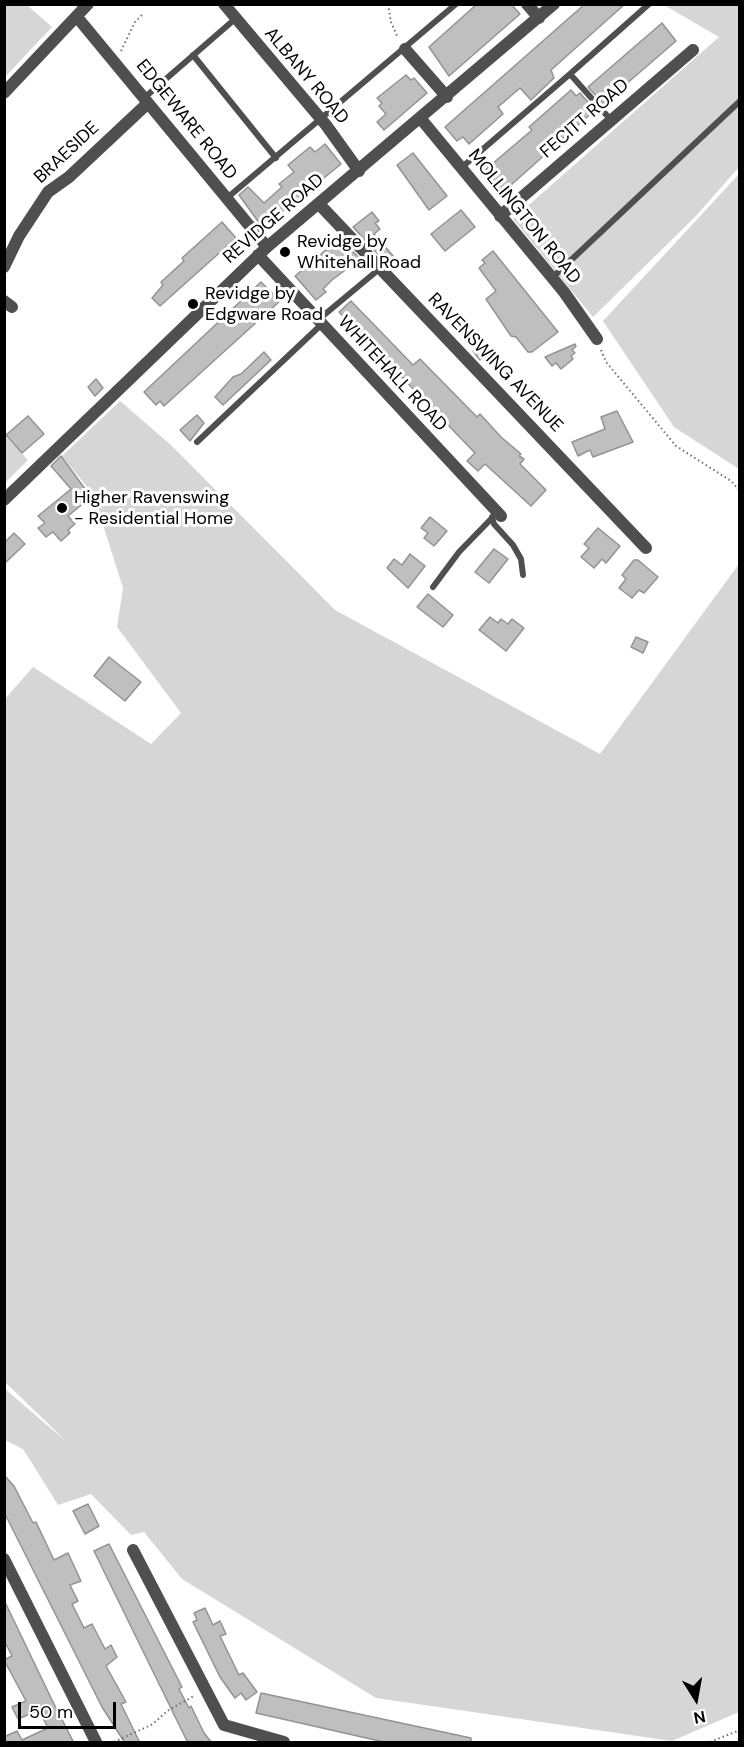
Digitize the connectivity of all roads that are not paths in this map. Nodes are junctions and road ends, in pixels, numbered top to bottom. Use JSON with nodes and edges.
{"nodes":[{"id":1,"x":88,"y":4,"type":"edge"},
{"id":2,"x":224,"y":4,"type":"edge"},
{"id":3,"x":456,"y":4,"type":"edge"},
{"id":4,"x":527,"y":4,"type":"edge"},
{"id":5,"x":554,"y":4,"type":"edge"},
{"id":6,"x":649,"y":4,"type":"edge"},
{"id":7,"x":77,"y":17,"type":"junction"},
{"id":8,"x":538,"y":18,"type":"junction"},
{"id":9,"x":235,"y":19,"type":"junction"},
{"id":10,"x":405,"y":49,"type":"junction"},
{"id":11,"x":693,"y":50,"type":"dead end"},
{"id":12,"x":193,"y":56,"type":"junction"},
{"id":13,"x":570,"y":74,"type":"junction"},
{"id":14,"x":4,"y":93,"type":"edge"},
{"id":15,"x":447,"y":97,"type":"junction"},
{"id":16,"x":146,"y":100,"type":"junction"},
{"id":17,"x":740,"y":101,"type":"edge"},
{"id":18,"x":421,"y":119,"type":"junction"},
{"id":19,"x":321,"y":120,"type":"junction"},
{"id":20,"x":611,"y":120,"type":"junction"},
{"id":21,"x":276,"y":158,"type":"junction"},
{"id":22,"x":461,"y":168,"type":"junction"},
{"id":23,"x":359,"y":171,"type":"junction"},
{"id":24,"x":226,"y":198,"type":"junction"},
{"id":25,"x":319,"y":204,"type":"junction"},
{"id":26,"x":500,"y":216,"type":"junction"},
{"id":27,"x":262,"y":251,"type":"junction"},
{"id":28,"x":4,"y":267,"type":"edge"},
{"id":29,"x":378,"y":270,"type":"junction"},
{"id":30,"x":552,"y":278,"type":"junction"},
{"id":31,"x":320,"y":322,"type":"junction"},
{"id":32,"x":597,"y":339,"type":"road end"},
{"id":33,"x":197,"y":442,"type":"dead end"},
{"id":34,"x":4,"y":500,"type":"edge"},
{"id":35,"x":496,"y":514,"type":"junction"},
{"id":36,"x":645,"y":548,"type":"dead end"},
{"id":37,"x":523,"y":575,"type":"dead end"},
{"id":38,"x":433,"y":587,"type":"dead end"},
{"id":39,"x":133,"y":1550,"type":"dead end"},
{"id":40,"x":4,"y":1559,"type":"edge"},
{"id":41,"x":96,"y":1743,"type":"edge"},
{"id":42,"x":284,"y":1743,"type":"edge"}],
"edges":[{"from":1,"to":7,"type":"street"},
{"from":2,"to":9,"type":"street","name":"ALBANY ROAD"},
{"from":3,"to":10,"type":"lane"},
{"from":4,"to":8,"type":"street"},
{"from":5,"to":8,"type":"street","name":"REVIDGE ROAD"},
{"from":6,"to":13,"type":"lane"},
{"from":7,"to":14,"type":"street"},
{"from":7,"to":16,"type":"street","name":"EDGEWARE ROAD"},
{"from":8,"to":15,"type":"street","name":"REVIDGE ROAD"},
{"from":9,"to":12,"type":"lane"},
{"from":9,"to":19,"type":"street","name":"ALBANY ROAD"},
{"from":10,"to":15,"type":"street"},
{"from":10,"to":19,"type":"lane"},
{"from":11,"to":20,"type":"street","name":"FECITT ROAD"},
{"from":12,"to":16,"type":"lane"},
{"from":12,"to":21,"type":"lane"},
{"from":13,"to":20,"type":"lane"},
{"from":13,"to":22,"type":"lane"},
{"from":15,"to":18,"type":"street","name":"REVIDGE ROAD"},
{"from":16,"to":24,"type":"street","name":"EDGEWARE ROAD"},
{"from":16,"to":28,"type":"street","name":"BRAESIDE"},
{"from":17,"to":30,"type":"lane"},
{"from":18,"to":22,"type":"street","name":"MOLLINGTON ROAD"},
{"from":18,"to":23,"type":"street","name":"REVIDGE ROAD"},
{"from":19,"to":21,"type":"lane"},
{"from":19,"to":23,"type":"street","name":"ALBANY ROAD"},
{"from":20,"to":26,"type":"street","name":"FECITT ROAD"},
{"from":21,"to":24,"type":"lane"},
{"from":22,"to":26,"type":"street","name":"MOLLINGTON ROAD"},
{"from":23,"to":25,"type":"street","name":"REVIDGE ROAD"},
{"from":24,"to":27,"type":"street","name":"EDGEWARE ROAD"},
{"from":25,"to":27,"type":"street","name":"REVIDGE ROAD"},
{"from":25,"to":29,"type":"street","name":"RAVENSWING AVENUE"},
{"from":26,"to":30,"type":"street","name":"MOLLINGTON ROAD"},
{"from":27,"to":31,"type":"street","name":"WHITEHALL ROAD"},
{"from":27,"to":34,"type":"street","name":"REVIDGE ROAD"},
{"from":29,"to":31,"type":"lane"},
{"from":29,"to":36,"type":"street","name":"RAVENSWING AVENUE"},
{"from":30,"to":32,"type":"street","name":"MOLLINGTON ROAD"},
{"from":31,"to":33,"type":"lane"},
{"from":31,"to":35,"type":"street","name":"WHITEHALL ROAD"},
{"from":35,"to":37,"type":"lane"},
{"from":35,"to":38,"type":"lane"},
{"from":39,"to":42,"type":"street"},
{"from":40,"to":41,"type":"street"}]}
